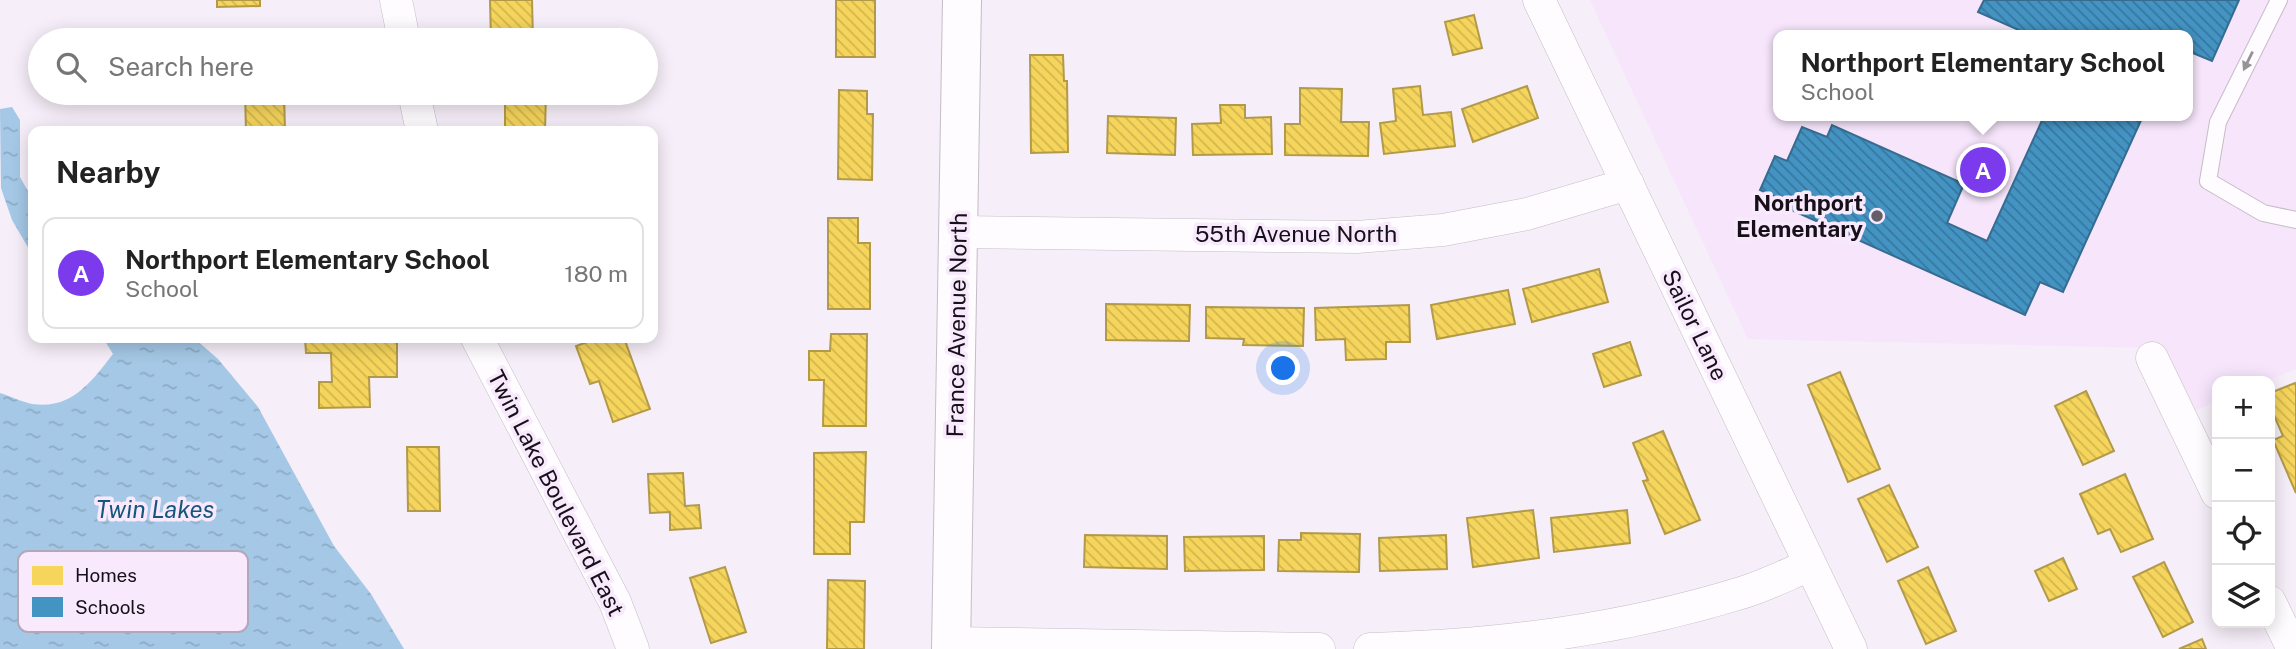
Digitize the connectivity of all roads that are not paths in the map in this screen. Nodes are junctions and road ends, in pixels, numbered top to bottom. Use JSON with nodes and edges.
{"nodes":[{"id":1,"x":396,"y":0,"type":"edge"},
{"id":2,"x":962,"y":0,"type":"edge"},
{"id":3,"x":2279,"y":0,"type":"edge"},
{"id":4,"x":1539,"y":1,"type":"edge"},
{"id":5,"x":402,"y":28,"type":"edge"},
{"id":6,"x":417,"y":105,"type":"edge"},
{"id":7,"x":421,"y":126,"type":"edge"},
{"id":8,"x":1628,"y":184,"type":"junction"},
{"id":9,"x":2296,"y":220,"type":"edge"},
{"id":10,"x":958,"y":232,"type":"junction"},
{"id":11,"x":480,"y":343,"type":"edge"},
{"id":12,"x":2152,"y":358,"type":"dead end"},
{"id":13,"x":2212,"y":484,"type":"edge"},
{"id":14,"x":1811,"y":565,"type":"junction"},
{"id":15,"x":2275,"y":612,"type":"edge"},
{"id":16,"x":951,"y":646,"type":"edge"},
{"id":17,"x":633,"y":649,"type":"edge"},
{"id":18,"x":1319,"y":649,"type":"edge"},
{"id":19,"x":1370,"y":649,"type":"edge"},
{"id":20,"x":1851,"y":649,"type":"edge"},
{"id":21,"x":2293,"y":649,"type":"edge"}],
"edges":[{"from":1,"to":5,"type":"street"},
{"from":2,"to":10,"type":"street","name":"France Avenue North"},
{"from":3,"to":9,"type":"lane","one_way":true},
{"from":4,"to":8,"type":"street","name":"Sailor Lane"},
{"from":6,"to":7,"type":"street"},
{"from":8,"to":10,"type":"street","name":"55th Avenue North"},
{"from":8,"to":14,"type":"street","name":"Sailor Lane"},
{"from":10,"to":16,"type":"street","name":"France Avenue North"},
{"from":11,"to":17,"type":"street","name":"Twin Lake Boulevard East"},
{"from":12,"to":13,"type":"street"},
{"from":14,"to":19,"type":"street"},
{"from":14,"to":20,"type":"street","name":"Sailor Lane"},
{"from":15,"to":21,"type":"street"},
{"from":16,"to":18,"type":"street"}]}
